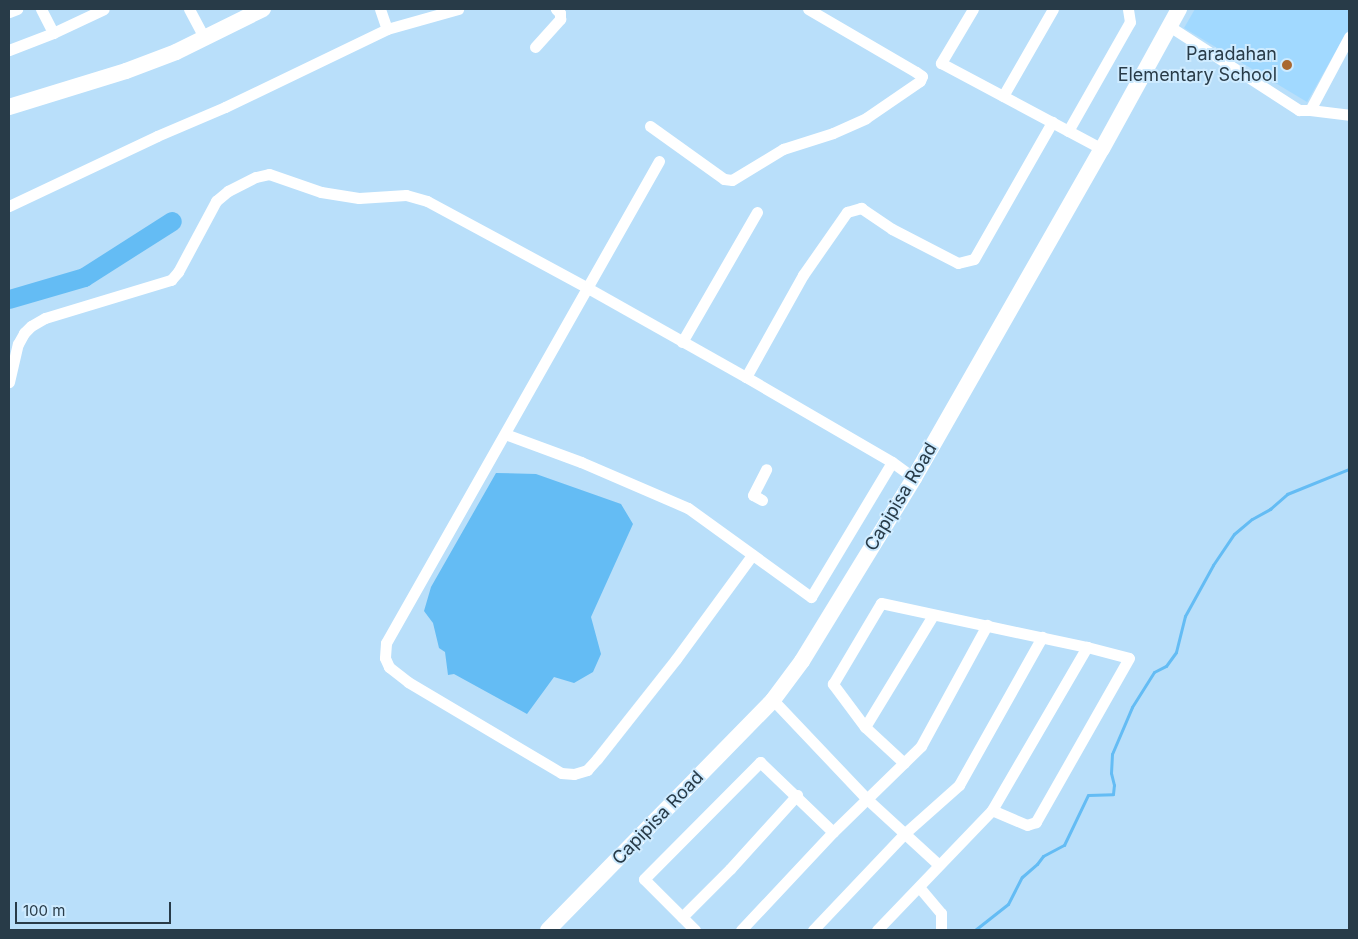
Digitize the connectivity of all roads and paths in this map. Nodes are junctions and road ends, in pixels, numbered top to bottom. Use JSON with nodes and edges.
{"nodes":[{"id":1,"x":17,"y":9,"type":"edge"},
{"id":2,"x":41,"y":9,"type":"edge"},
{"id":3,"x":104,"y":9,"type":"edge"},
{"id":4,"x":189,"y":9,"type":"edge"},
{"id":5,"x":380,"y":9,"type":"edge"},
{"id":6,"x":458,"y":9,"type":"edge"},
{"id":7,"x":556,"y":9,"type":"edge"},
{"id":8,"x":808,"y":9,"type":"edge"},
{"id":9,"x":973,"y":9,"type":"edge"},
{"id":10,"x":1053,"y":9,"type":"edge"},
{"id":11,"x":1179,"y":9,"type":"edge"},
{"id":12,"x":260,"y":10,"type":"edge"},
{"id":13,"x":1131,"y":11,"type":"edge"},
{"id":14,"x":9,"y":12,"type":"edge"},
{"id":15,"x":1169,"y":26,"type":"junction"},
{"id":16,"x":386,"y":28,"type":"junction"},
{"id":17,"x":53,"y":33,"type":"junction"},
{"id":18,"x":1349,"y":37,"type":"edge"},
{"id":19,"x":205,"y":39,"type":"junction"},
{"id":20,"x":534,"y":47,"type":"dead end"},
{"id":21,"x":9,"y":50,"type":"edge"},
{"id":22,"x":1003,"y":96,"type":"junction"},
{"id":23,"x":9,"y":107,"type":"edge"},
{"id":24,"x":1310,"y":110,"type":"junction"},
{"id":25,"x":1349,"y":114,"type":"edge"},
{"id":26,"x":1052,"y":122,"type":"junction"},
{"id":27,"x":650,"y":126,"type":"dead end"},
{"id":28,"x":1068,"y":131,"type":"junction"},
{"id":29,"x":1102,"y":149,"type":"junction"},
{"id":30,"x":659,"y":161,"type":"dead end"},
{"id":31,"x":9,"y":206,"type":"edge"},
{"id":32,"x":757,"y":212,"type":"dead end"},
{"id":33,"x":586,"y":287,"type":"junction"},
{"id":34,"x":682,"y":342,"type":"junction"},
{"id":35,"x":746,"y":377,"type":"junction"},
{"id":36,"x":9,"y":382,"type":"edge"},
{"id":37,"x":505,"y":434,"type":"junction"},
{"id":38,"x":892,"y":462,"type":"junction"},
{"id":39,"x":766,"y":469,"type":"dead end"},
{"id":40,"x":914,"y":478,"type":"junction"},
{"id":41,"x":762,"y":500,"type":"dead end"},
{"id":42,"x":752,"y":555,"type":"junction"},
{"id":43,"x":933,"y":615,"type":"junction"},
{"id":44,"x":987,"y":625,"type":"junction"},
{"id":45,"x":1042,"y":637,"type":"junction"},
{"id":46,"x":1087,"y":647,"type":"junction"},
{"id":47,"x":773,"y":700,"type":"junction"},
{"id":48,"x":865,"y":727,"type":"junction"},
{"id":49,"x":904,"y":763,"type":"junction"},
{"id":50,"x":797,"y":795,"type":"junction"},
{"id":51,"x":868,"y":800,"type":"junction"},
{"id":52,"x":992,"y":810,"type":"junction"},
{"id":53,"x":833,"y":832,"type":"junction"},
{"id":54,"x":904,"y":834,"type":"junction"},
{"id":55,"x":940,"y":865,"type":"junction"},
{"id":56,"x":919,"y":887,"type":"junction"},
{"id":57,"x":682,"y":918,"type":"junction"},
{"id":58,"x":548,"y":930,"type":"edge"},
{"id":59,"x":695,"y":930,"type":"edge"},
{"id":60,"x":741,"y":930,"type":"edge"},
{"id":61,"x":813,"y":930,"type":"edge"},
{"id":62,"x":877,"y":930,"type":"edge"},
{"id":63,"x":941,"y":930,"type":"edge"}],
"edges":[{"from":1,"to":14,"type":"street"},
{"from":2,"to":17,"type":"street"},
{"from":3,"to":17,"type":"street"},
{"from":4,"to":19,"type":"street"},
{"from":5,"to":16,"type":"street"},
{"from":6,"to":16,"type":"street"},
{"from":7,"to":20,"type":"street"},
{"from":8,"to":27,"type":"street"},
{"from":9,"to":22,"type":"street"},
{"from":10,"to":22,"type":"street"},
{"from":11,"to":15,"type":"main road","name":"Capipisa Road"},
{"from":12,"to":19,"type":"main road"},
{"from":13,"to":28,"type":"street"},
{"from":15,"to":24,"type":"street"},
{"from":15,"to":29,"type":"main road","name":"Capipisa Road"},
{"from":16,"to":31,"type":"street"},
{"from":17,"to":21,"type":"street"},
{"from":18,"to":24,"type":"street"},
{"from":19,"to":23,"type":"main road"},
{"from":22,"to":26,"type":"street"},
{"from":24,"to":25,"type":"street"},
{"from":26,"to":28,"type":"street"},
{"from":26,"to":35,"type":"street"},
{"from":28,"to":29,"type":"street"},
{"from":29,"to":40,"type":"main road","name":"Capipisa Road"},
{"from":30,"to":33,"type":"street"},
{"from":32,"to":34,"type":"street"},
{"from":33,"to":34,"type":"street"},
{"from":33,"to":36,"type":"street"},
{"from":33,"to":37,"type":"street"},
{"from":34,"to":35,"type":"street"},
{"from":35,"to":38,"type":"street"},
{"from":37,"to":42,"type":"street"},
{"from":37,"to":42,"type":"street"},
{"from":38,"to":40,"type":"street"},
{"from":38,"to":42,"type":"street"},
{"from":39,"to":41,"type":"street"},
{"from":40,"to":47,"type":"main road","name":"Capipisa Road"},
{"from":43,"to":44,"type":"street"},
{"from":43,"to":48,"type":"street"},
{"from":43,"to":48,"type":"street"},
{"from":44,"to":45,"type":"street"},
{"from":44,"to":49,"type":"street"},
{"from":45,"to":46,"type":"street"},
{"from":45,"to":54,"type":"street"},
{"from":46,"to":52,"type":"street"},
{"from":46,"to":52,"type":"street"},
{"from":47,"to":51,"type":"street"},
{"from":47,"to":58,"type":"main road","name":"Capipisa Road"},
{"from":48,"to":49,"type":"street"},
{"from":49,"to":51,"type":"street"},
{"from":50,"to":53,"type":"street"},
{"from":50,"to":57,"type":"street"},
{"from":50,"to":57,"type":"street"},
{"from":51,"to":53,"type":"street"},
{"from":51,"to":54,"type":"street"},
{"from":52,"to":55,"type":"street"},
{"from":53,"to":60,"type":"street"},
{"from":54,"to":55,"type":"street"},
{"from":54,"to":61,"type":"street"},
{"from":55,"to":56,"type":"street"},
{"from":56,"to":62,"type":"street"},
{"from":56,"to":63,"type":"street"},
{"from":57,"to":59,"type":"street"}]}
